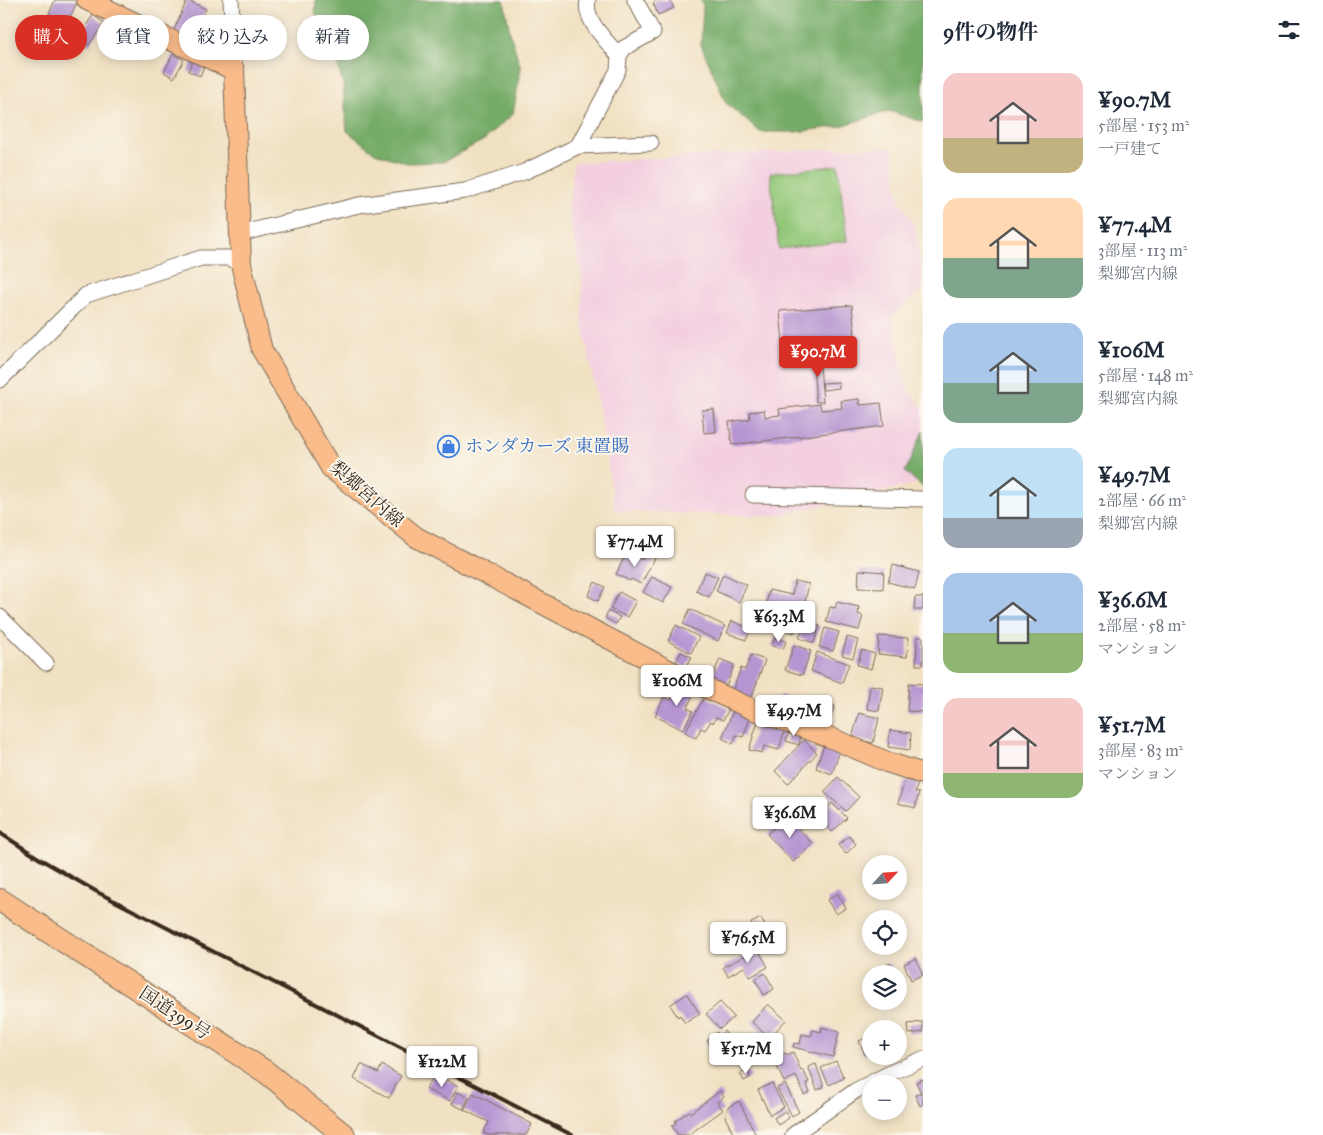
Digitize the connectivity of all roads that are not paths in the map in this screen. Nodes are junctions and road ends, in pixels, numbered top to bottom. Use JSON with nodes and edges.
{"nodes":[{"id":1,"x":87,"y":0,"type":"edge"},
{"id":2,"x":231,"y":0,"type":"edge"},
{"id":3,"x":588,"y":0,"type":"edge"},
{"id":4,"x":635,"y":0,"type":"edge"},
{"id":5,"x":619,"y":56,"type":"junction"},
{"id":6,"x":234,"y":70,"type":"junction"},
{"id":7,"x":651,"y":143,"type":"dead end"},
{"id":8,"x":578,"y":146,"type":"junction"},
{"id":9,"x":239,"y":234,"type":"junction"},
{"id":10,"x":240,"y":264,"type":"junction"},
{"id":11,"x":0,"y":380,"type":"edge"},
{"id":12,"x":753,"y":495,"type":"dead end"},
{"id":13,"x":923,"y":499,"type":"edge"},
{"id":14,"x":0,"y":617,"type":"edge"},
{"id":15,"x":46,"y":663,"type":"dead end"},
{"id":16,"x":923,"y":774,"type":"edge"},
{"id":17,"x":0,"y":900,"type":"edge"},
{"id":18,"x":923,"y":1058,"type":"edge"},
{"id":19,"x":344,"y":1135,"type":"edge"},
{"id":20,"x":794,"y":1135,"type":"edge"}],
"edges":[{"from":1,"to":6,"type":"main road"},
{"from":2,"to":6,"type":"street"},
{"from":3,"to":5,"type":"street"},
{"from":4,"to":5,"type":"street"},
{"from":5,"to":8,"type":"street"},
{"from":6,"to":9,"type":"main road","name":"梨郷宮内線"},
{"from":7,"to":8,"type":"street"},
{"from":8,"to":9,"type":"street"},
{"from":9,"to":10,"type":"main road","name":"梨郷宮内線"},
{"from":10,"to":11,"type":"street"},
{"from":10,"to":16,"type":"main road","name":"梨郷宮内線"},
{"from":12,"to":13,"type":"street"},
{"from":14,"to":15,"type":"street"},
{"from":17,"to":19,"type":"highway","name":"国道399号"},
{"from":18,"to":20,"type":"street"}]}
